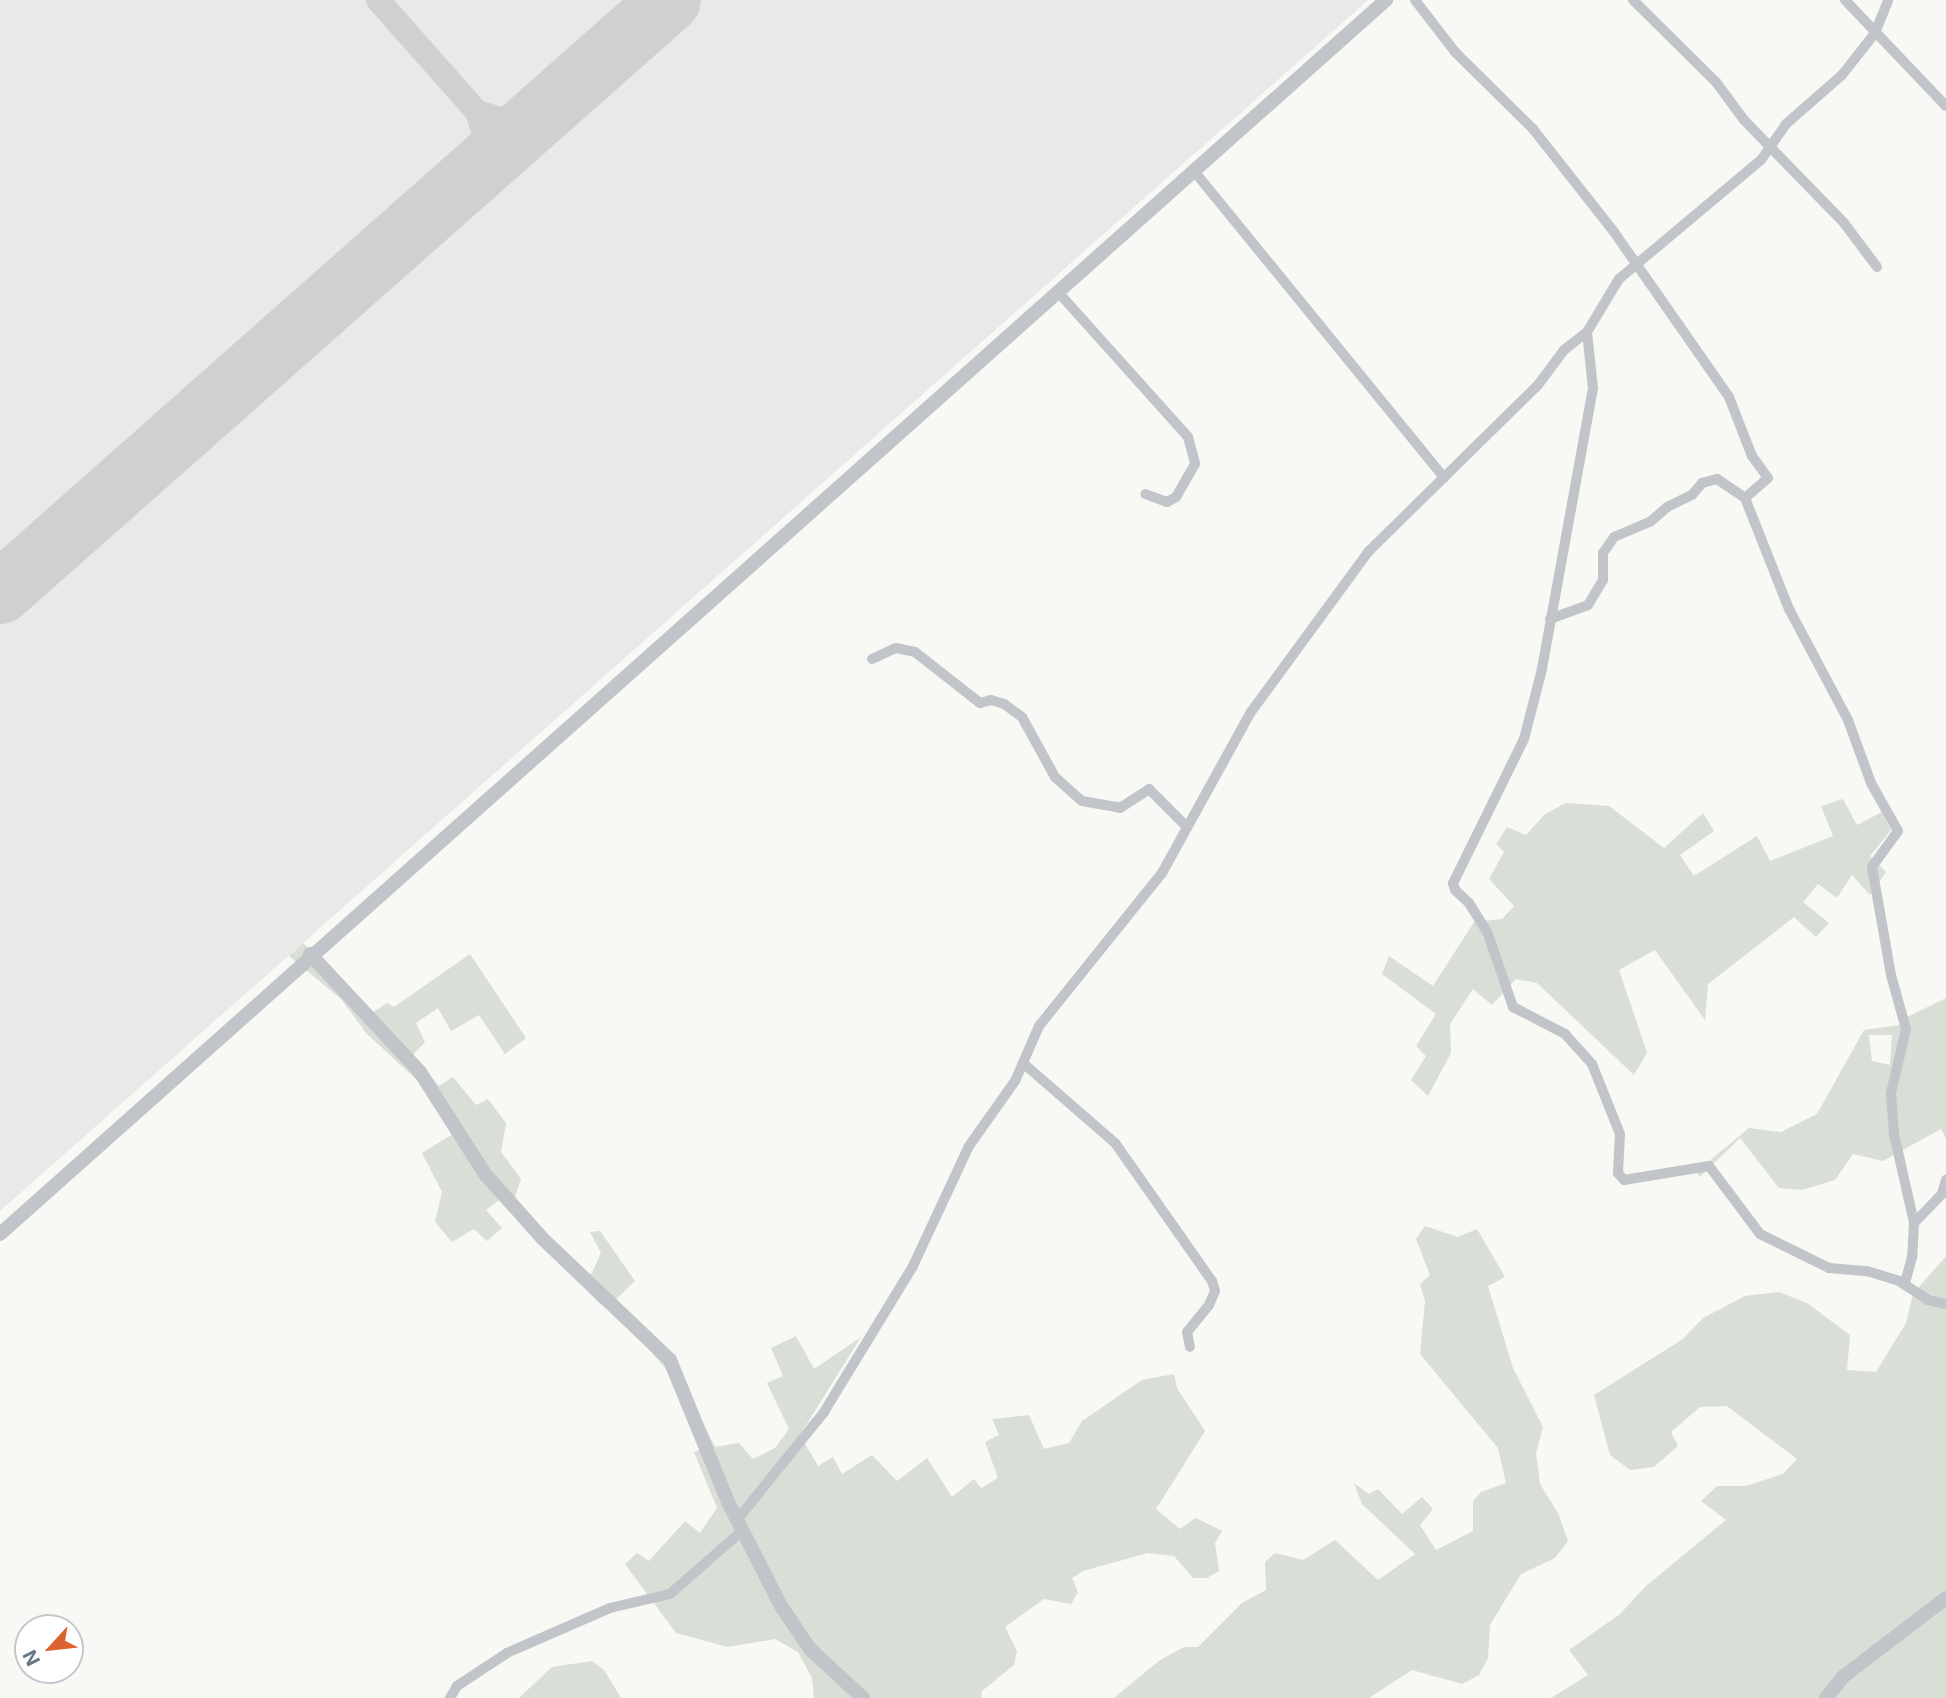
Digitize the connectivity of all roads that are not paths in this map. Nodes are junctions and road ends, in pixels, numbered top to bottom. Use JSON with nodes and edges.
{"nodes":[{"id":1,"x":1386,"y":0,"type":"edge"},
{"id":2,"x":1415,"y":0,"type":"edge"},
{"id":3,"x":1633,"y":0,"type":"edge"},
{"id":4,"x":1845,"y":0,"type":"edge"},
{"id":5,"x":1888,"y":0,"type":"edge"},
{"id":6,"x":1875,"y":33,"type":"junction"},
{"id":7,"x":1946,"y":106,"type":"edge"},
{"id":8,"x":1771,"y":148,"type":"junction"},
{"id":9,"x":1194,"y":171,"type":"junction"},
{"id":10,"x":1635,"y":264,"type":"junction"},
{"id":11,"x":1877,"y":267,"type":"dead end"},
{"id":12,"x":1058,"y":292,"type":"junction"},
{"id":13,"x":1587,"y":332,"type":"junction"},
{"id":14,"x":1444,"y":478,"type":"junction"},
{"id":15,"x":1145,"y":494,"type":"dead end"},
{"id":16,"x":1745,"y":498,"type":"junction"},
{"id":17,"x":1550,"y":619,"type":"junction"},
{"id":18,"x":872,"y":659,"type":"dead end"},
{"id":19,"x":1186,"y":827,"type":"junction"},
{"id":20,"x":310,"y":954,"type":"junction"},
{"id":21,"x":1023,"y":1063,"type":"junction"},
{"id":22,"x":1946,"y":1181,"type":"edge"},
{"id":23,"x":1914,"y":1223,"type":"junction"},
{"id":24,"x":0,"y":1234,"type":"edge"},
{"id":25,"x":1905,"y":1283,"type":"junction"},
{"id":26,"x":1946,"y":1304,"type":"edge"},
{"id":27,"x":1190,"y":1346,"type":"dead end"},
{"id":28,"x":739,"y":1525,"type":"junction"},
{"id":29,"x":1946,"y":1598,"type":"edge"},
{"id":30,"x":450,"y":1698,"type":"edge"},
{"id":31,"x":863,"y":1698,"type":"edge"},
{"id":32,"x":1826,"y":1698,"type":"edge"}],
"edges":[{"from":1,"to":9,"type":"street"},
{"from":2,"to":10,"type":"street"},
{"from":3,"to":8,"type":"street"},
{"from":4,"to":6,"type":"street"},
{"from":5,"to":6,"type":"street"},
{"from":6,"to":7,"type":"street"},
{"from":6,"to":8,"type":"street"},
{"from":8,"to":10,"type":"street"},
{"from":8,"to":11,"type":"street"},
{"from":9,"to":12,"type":"street"},
{"from":9,"to":14,"type":"street"},
{"from":10,"to":13,"type":"street"},
{"from":10,"to":16,"type":"street"},
{"from":12,"to":15,"type":"street"},
{"from":12,"to":20,"type":"street"},
{"from":13,"to":14,"type":"street"},
{"from":13,"to":17,"type":"street"},
{"from":14,"to":19,"type":"street"},
{"from":16,"to":17,"type":"street"},
{"from":16,"to":23,"type":"street"},
{"from":17,"to":25,"type":"street"},
{"from":18,"to":19,"type":"street"},
{"from":19,"to":21,"type":"street"},
{"from":20,"to":24,"type":"street"},
{"from":20,"to":28,"type":"street"},
{"from":21,"to":27,"type":"street"},
{"from":21,"to":28,"type":"street"},
{"from":22,"to":23,"type":"street"},
{"from":23,"to":25,"type":"street"},
{"from":25,"to":26,"type":"street"},
{"from":28,"to":30,"type":"street"},
{"from":28,"to":31,"type":"street"},
{"from":29,"to":32,"type":"street"}]}
